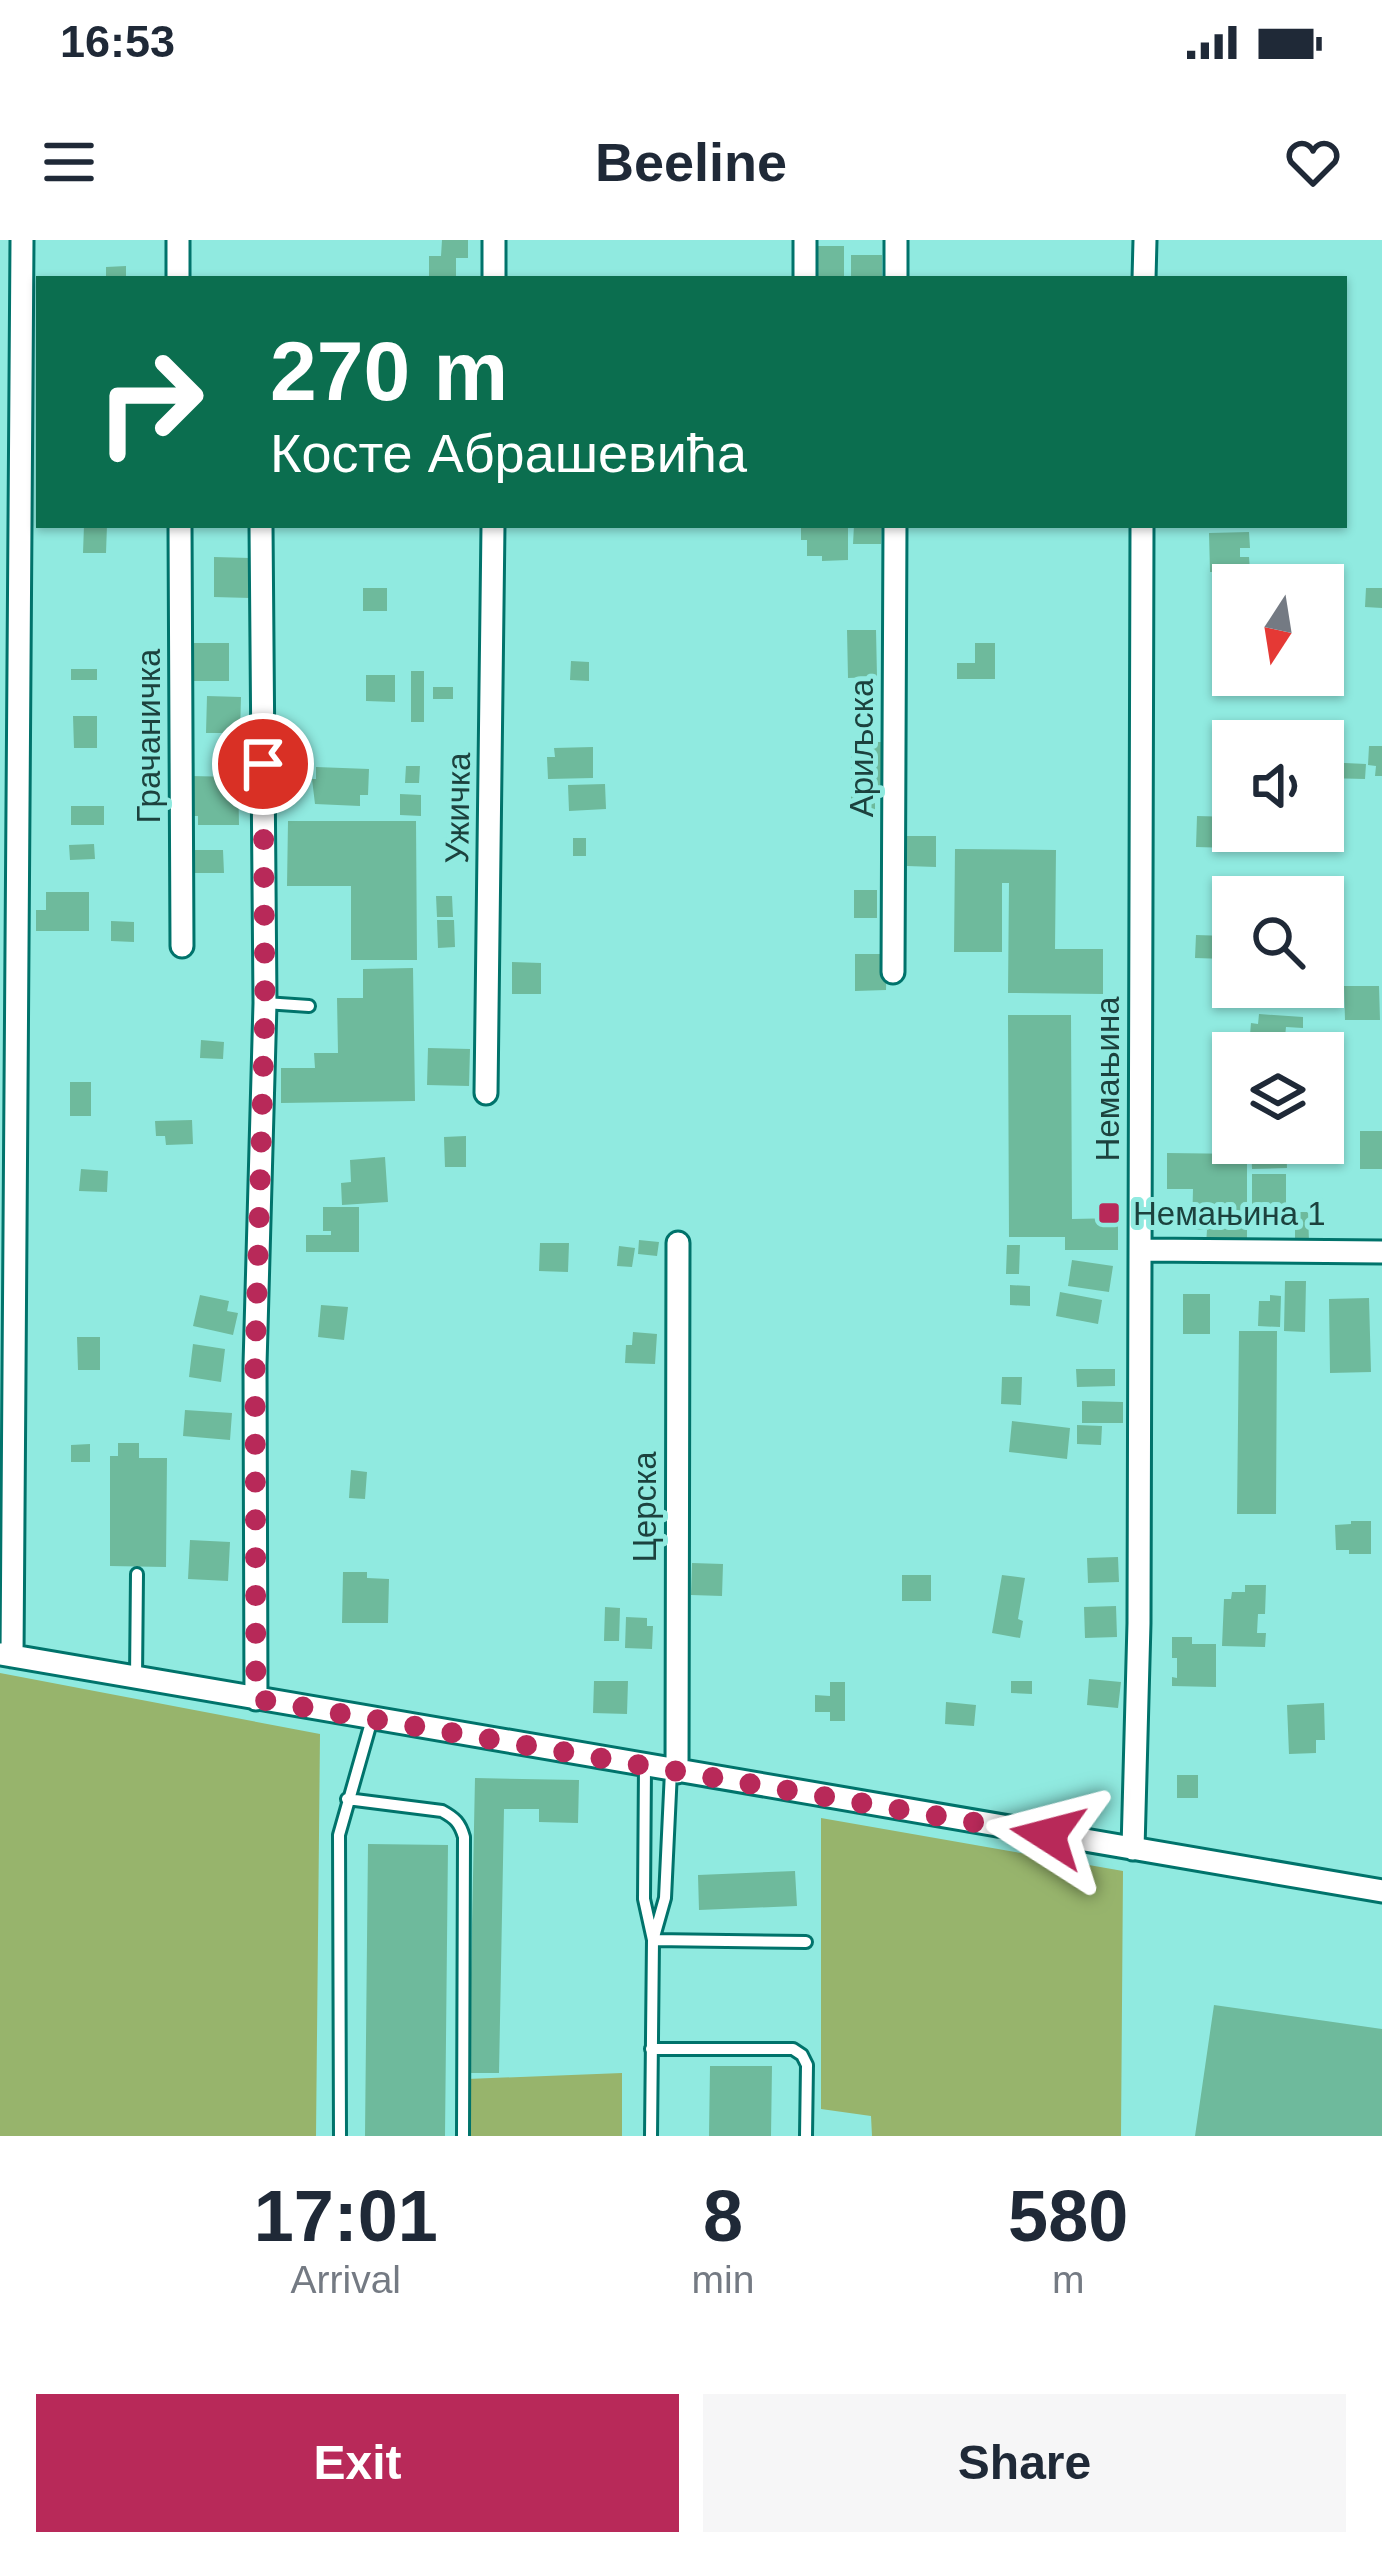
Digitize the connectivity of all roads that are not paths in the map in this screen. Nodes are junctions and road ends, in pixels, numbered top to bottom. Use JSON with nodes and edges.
{"nodes":[{"id":1,"x":22,"y":240,"type":"edge"},
{"id":2,"x":178,"y":240,"type":"edge"},
{"id":3,"x":494,"y":240,"type":"edge"},
{"id":4,"x":806,"y":240,"type":"edge"},
{"id":5,"x":896,"y":240,"type":"edge"},
{"id":6,"x":1144,"y":240,"type":"edge"},
{"id":7,"x":178,"y":276,"type":"edge"},
{"id":8,"x":494,"y":276,"type":"edge"},
{"id":9,"x":805,"y":276,"type":"edge"},
{"id":10,"x":896,"y":276,"type":"edge"},
{"id":11,"x":1144,"y":276,"type":"edge"},
{"id":12,"x":180,"y":528,"type":"edge"},
{"id":13,"x":261,"y":528,"type":"edge"},
{"id":14,"x":493,"y":528,"type":"edge"},
{"id":15,"x":895,"y":528,"type":"edge"},
{"id":16,"x":1142,"y":528,"type":"edge"},
{"id":17,"x":182,"y":946,"type":"dead end"},
{"id":18,"x":893,"y":972,"type":"dead end"},
{"id":19,"x":265,"y":1004,"type":"junction"},
{"id":20,"x":309,"y":1006,"type":"dead end"},
{"id":21,"x":486,"y":1093,"type":"dead end"},
{"id":22,"x":678,"y":1243,"type":"dead end"},
{"id":23,"x":1141,"y":1250,"type":"junction"},
{"id":24,"x":1382,"y":1252,"type":"edge"},
{"id":25,"x":137,"y":1574,"type":"dead end"},
{"id":26,"x":6,"y":1655,"type":"edge"},
{"id":27,"x":136,"y":1678,"type":"junction"},
{"id":28,"x":256,"y":1699,"type":"junction"},
{"id":29,"x":372,"y":1719,"type":"junction"},
{"id":30,"x":645,"y":1766,"type":"junction"},
{"id":31,"x":674,"y":1771,"type":"junction"},
{"id":32,"x":347,"y":1799,"type":"junction"},
{"id":33,"x":1133,"y":1849,"type":"junction"},
{"id":34,"x":1382,"y":1892,"type":"edge"},
{"id":35,"x":653,"y":1940,"type":"junction"},
{"id":36,"x":806,"y":1942,"type":"dead end"},
{"id":37,"x":651,"y":2049,"type":"junction"},
{"id":38,"x":340,"y":2136,"type":"edge"},
{"id":39,"x":463,"y":2136,"type":"edge"},
{"id":40,"x":651,"y":2136,"type":"edge"},
{"id":41,"x":806,"y":2136,"type":"edge"}],
"edges":[{"from":1,"to":26,"type":"street"},
{"from":2,"to":7,"type":"street"},
{"from":3,"to":8,"type":"street"},
{"from":4,"to":9,"type":"street"},
{"from":5,"to":10,"type":"street"},
{"from":6,"to":11,"type":"street"},
{"from":12,"to":17,"type":"street","name":"Грачаничка"},
{"from":13,"to":19,"type":"street"},
{"from":14,"to":21,"type":"street","name":"Ужичка"},
{"from":15,"to":18,"type":"street","name":"Ариљска"},
{"from":16,"to":23,"type":"street","name":"Немањина"},
{"from":19,"to":20,"type":"lane"},
{"from":19,"to":28,"type":"street"},
{"from":22,"to":31,"type":"street","name":"Церска"},
{"from":23,"to":24,"type":"street"},
{"from":23,"to":33,"type":"street","name":"Немањина"},
{"from":25,"to":27,"type":"lane"},
{"from":26,"to":27,"type":"street"},
{"from":27,"to":28,"type":"street"},
{"from":28,"to":29,"type":"street"},
{"from":29,"to":30,"type":"street"},
{"from":29,"to":32,"type":"lane"},
{"from":30,"to":31,"type":"street"},
{"from":30,"to":35,"type":"lane"},
{"from":31,"to":33,"type":"street"},
{"from":31,"to":35,"type":"lane"},
{"from":32,"to":38,"type":"lane"},
{"from":32,"to":39,"type":"lane"},
{"from":33,"to":34,"type":"street"},
{"from":35,"to":36,"type":"lane"},
{"from":35,"to":37,"type":"lane"},
{"from":37,"to":40,"type":"lane"},
{"from":37,"to":41,"type":"lane"}]}
